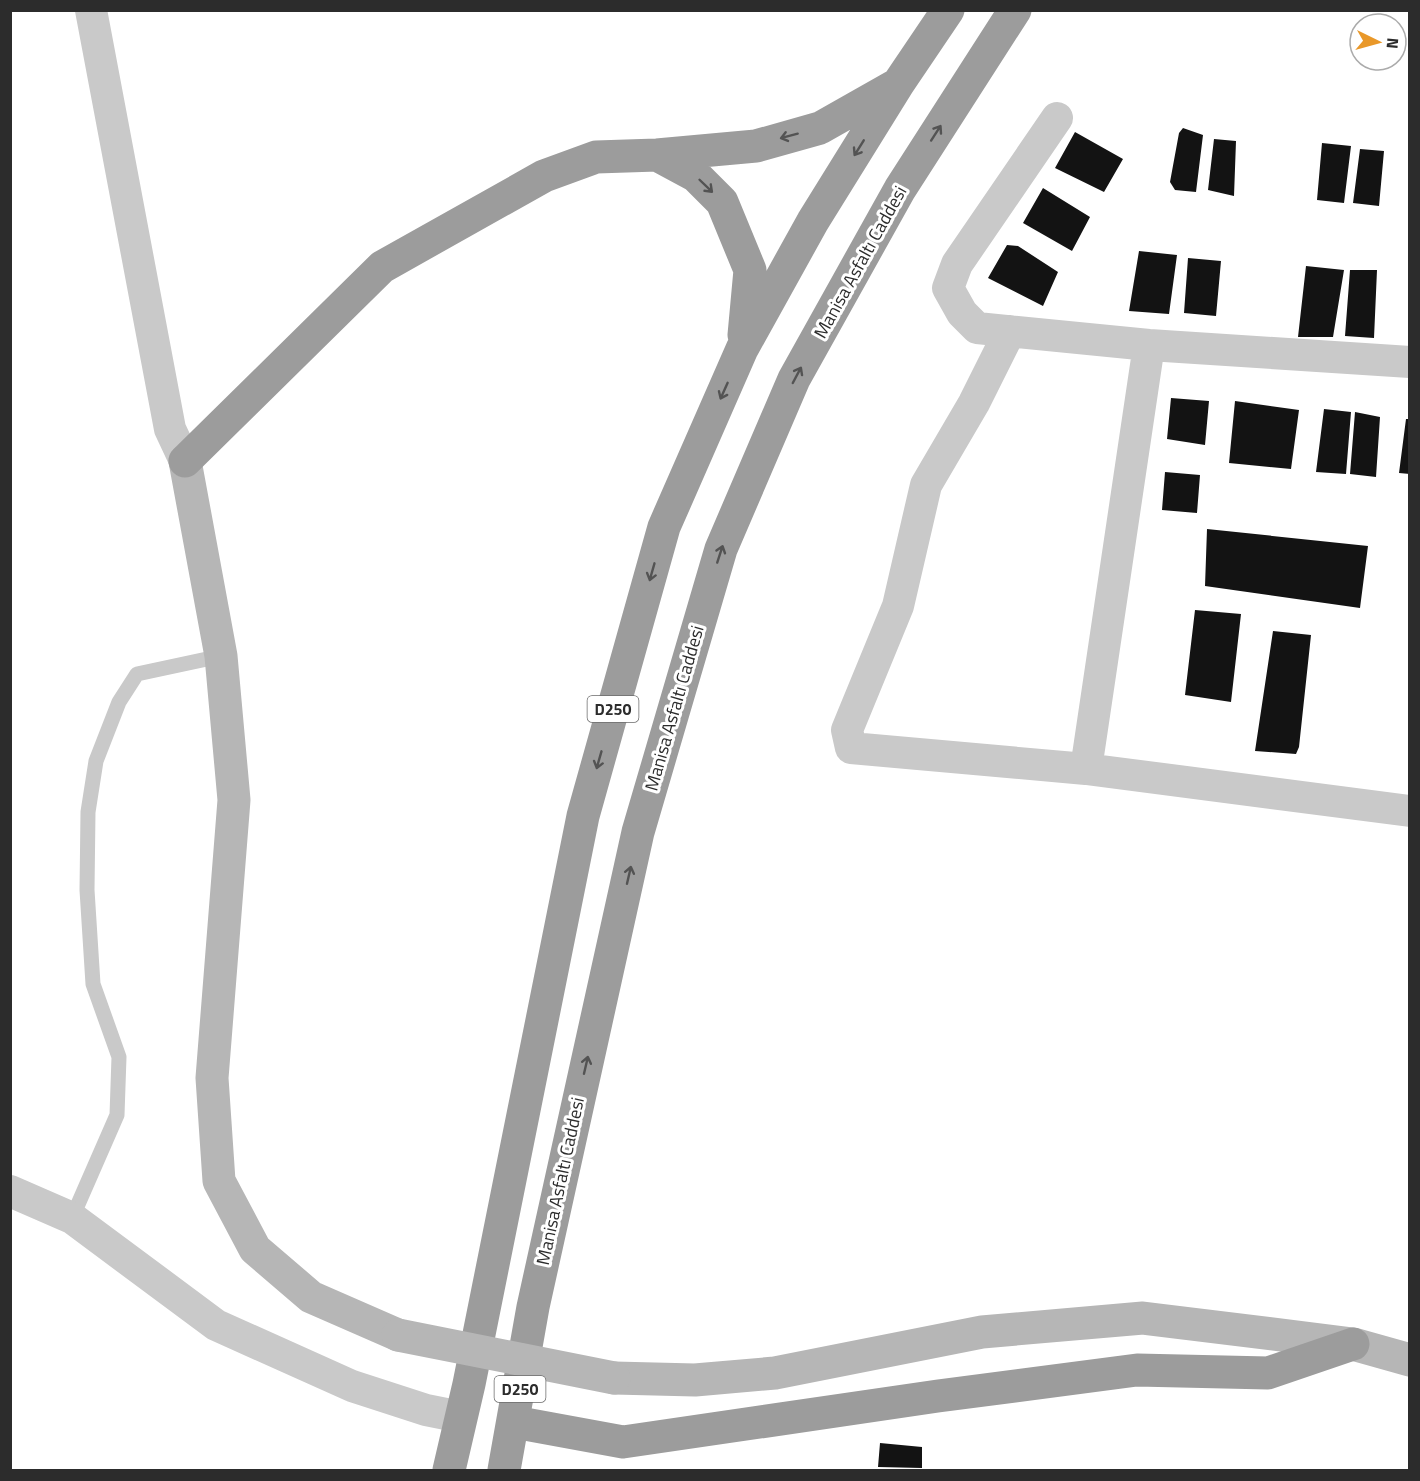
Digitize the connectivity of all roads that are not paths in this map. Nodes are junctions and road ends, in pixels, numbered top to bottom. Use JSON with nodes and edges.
{"nodes":[{"id":1,"x":91,"y":10,"type":"edge"},
{"id":2,"x":948,"y":10,"type":"edge"},
{"id":3,"x":1015,"y":10,"type":"edge"},
{"id":4,"x":898,"y":84,"type":"junction"},
{"id":5,"x":1057,"y":118,"type":"dead end"},
{"id":6,"x":657,"y":155,"type":"junction"},
{"id":7,"x":1010,"y":331,"type":"junction"},
{"id":8,"x":1149,"y":345,"type":"junction"},
{"id":9,"x":742,"y":349,"type":"junction"},
{"id":10,"x":1410,"y":362,"type":"edge"},
{"id":11,"x":185,"y":460,"type":"junction"},
{"id":12,"x":221,"y":656,"type":"junction"},
{"id":13,"x":1086,"y":769,"type":"junction"},
{"id":14,"x":1410,"y":811,"type":"edge"},
{"id":15,"x":10,"y":1191,"type":"edge"},
{"id":16,"x":72,"y":1218,"type":"junction"},
{"id":17,"x":1353,"y":1344,"type":"junction"},
{"id":18,"x":1410,"y":1360,"type":"edge"},
{"id":19,"x":461,"y":1417,"type":"junction"},
{"id":20,"x":514,"y":1422,"type":"junction"},
{"id":21,"x":448,"y":1470,"type":"edge"},
{"id":22,"x":504,"y":1470,"type":"edge"}],
"edges":[{"from":1,"to":11,"type":"street"},
{"from":2,"to":4,"type":"highway","number":"D250"},
{"from":20,"to":3,"type":"highway","name":"Manisa Asfaltı Caddesi","number":"D250","one_way":true},
{"from":4,"to":6,"type":"highway","one_way":true},
{"from":4,"to":9,"type":"highway","number":"D250","one_way":true},
{"from":5,"to":7,"type":"street"},
{"from":6,"to":9,"type":"highway","one_way":true},
{"from":6,"to":11,"type":"highway"},
{"from":7,"to":8,"type":"street"},
{"from":7,"to":13,"type":"street"},
{"from":8,"to":10,"type":"street"},
{"from":8,"to":13,"type":"street"},
{"from":9,"to":19,"type":"highway","number":"D250","one_way":true},
{"from":11,"to":12,"type":"main road"},
{"from":12,"to":16,"type":"lane"},
{"from":12,"to":17,"type":"main road","bridge":true},
{"from":13,"to":14,"type":"street"},
{"from":15,"to":16,"type":"street"},
{"from":16,"to":19,"type":"street"},
{"from":17,"to":18,"type":"main road"},
{"from":17,"to":20,"type":"highway"},
{"from":19,"to":21,"type":"highway","number":"D250"},
{"from":20,"to":22,"type":"highway","name":"Manisa Asfaltı Caddesi","number":"D250"}]}
